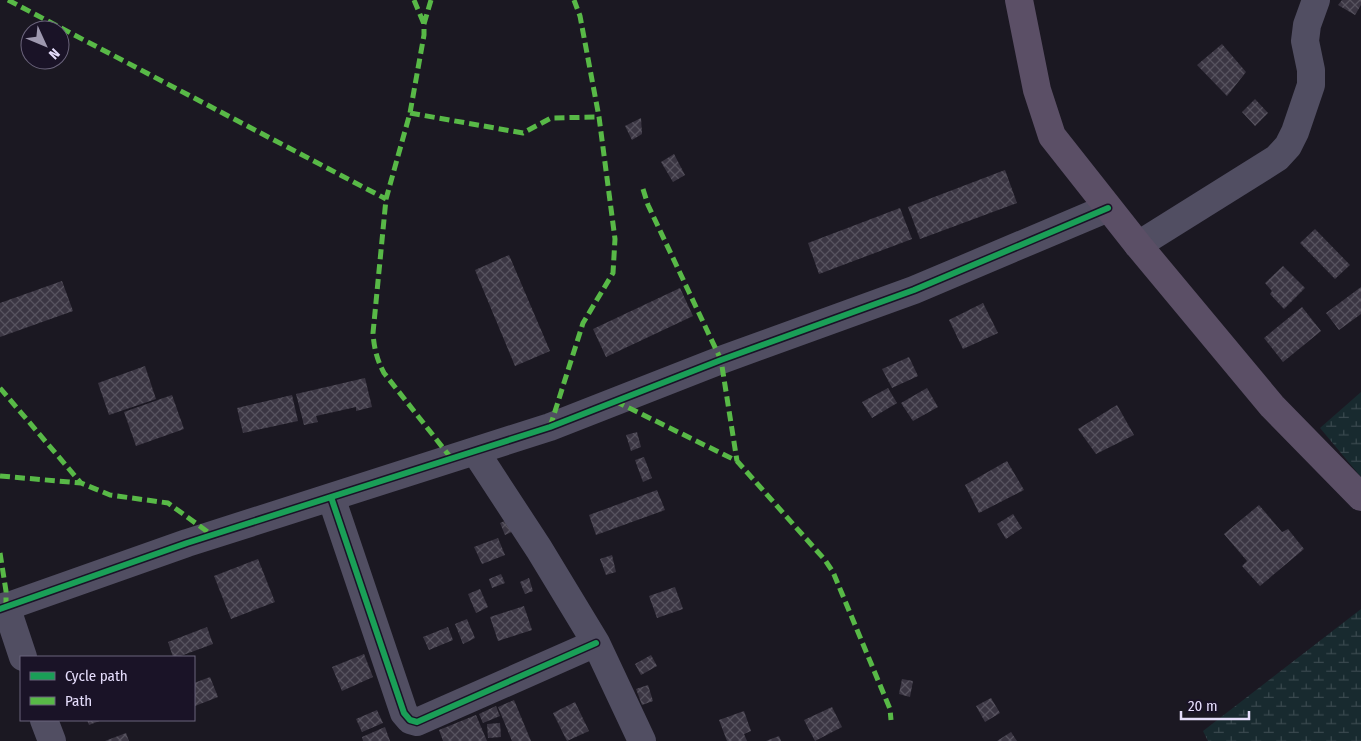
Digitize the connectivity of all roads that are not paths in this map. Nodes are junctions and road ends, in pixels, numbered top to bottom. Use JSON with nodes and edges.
{"nodes":[{"id":1,"x":1019,"y":0,"type":"edge"},
{"id":2,"x":1316,"y":0,"type":"edge"},
{"id":3,"x":1108,"y":208,"type":"junction"},
{"id":4,"x":1138,"y":245,"type":"junction"},
{"id":5,"x":475,"y":451,"type":"junction"},
{"id":6,"x":332,"y":497,"type":"junction"},
{"id":7,"x":1361,"y":497,"type":"edge"},
{"id":8,"x":3,"y":607,"type":"edge"},
{"id":9,"x":596,"y":643,"type":"junction"},
{"id":10,"x":23,"y":656,"type":"edge"},
{"id":11,"x":44,"y":721,"type":"edge"},
{"id":12,"x":52,"y":741,"type":"edge"},
{"id":13,"x":642,"y":741,"type":"edge"}],
"edges":[{"from":1,"to":3,"type":"main road"},
{"from":2,"to":4,"type":"street"},
{"from":3,"to":4,"type":"main road"},
{"from":3,"to":5,"type":"street"},
{"from":4,"to":7,"type":"main road"},
{"from":5,"to":6,"type":"street"},
{"from":5,"to":9,"type":"street"},
{"from":6,"to":8,"type":"street"},
{"from":6,"to":9,"type":"street"},
{"from":8,"to":10,"type":"street"},
{"from":9,"to":13,"type":"street"},
{"from":11,"to":12,"type":"street"}]}
